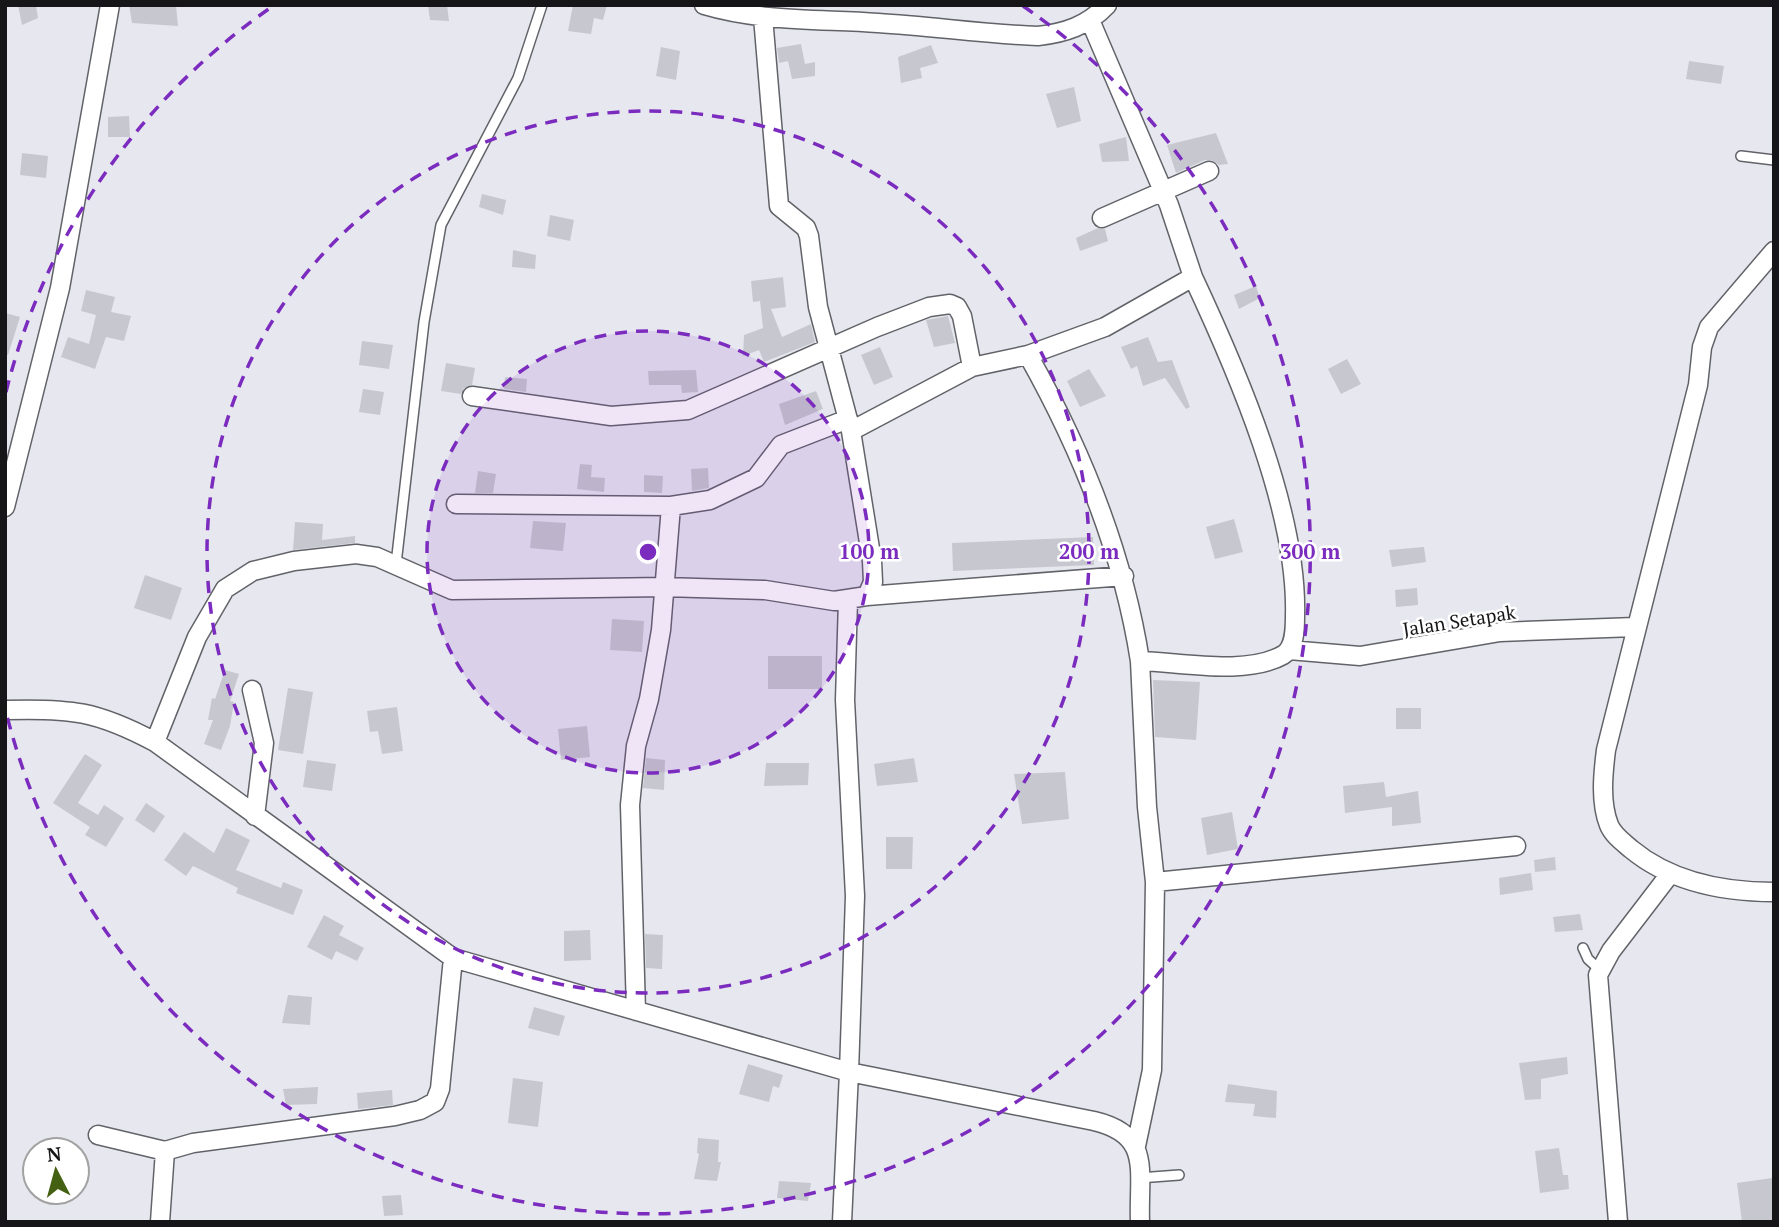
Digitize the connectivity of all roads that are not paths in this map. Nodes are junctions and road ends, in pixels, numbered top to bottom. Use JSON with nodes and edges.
{"nodes":[{"id":1,"x":110,"y":5,"type":"edge"},
{"id":2,"x":542,"y":5,"type":"edge"},
{"id":3,"x":704,"y":5,"type":"edge"},
{"id":4,"x":1107,"y":5,"type":"edge"},
{"id":5,"x":737,"y":10,"type":"edge"},
{"id":6,"x":763,"y":18,"type":"junction"},
{"id":7,"x":1090,"y":20,"type":"junction"},
{"id":8,"x":1741,"y":156,"type":"dead end"},
{"id":9,"x":1774,"y":160,"type":"edge"},
{"id":10,"x":1209,"y":171,"type":"dead end"},
{"id":11,"x":1163,"y":191,"type":"junction"},
{"id":12,"x":1102,"y":218,"type":"dead end"},
{"id":13,"x":1772,"y":254,"type":"edge"},
{"id":14,"x":1193,"y":276,"type":"junction"},
{"id":15,"x":828,"y":349,"type":"junction"},
{"id":16,"x":1028,"y":355,"type":"junction"},
{"id":17,"x":972,"y":367,"type":"junction"},
{"id":18,"x":472,"y":396,"type":"dead end"},
{"id":19,"x":849,"y":425,"type":"junction"},
{"id":20,"x":456,"y":504,"type":"dead end"},
{"id":21,"x":5,"y":506,"type":"edge"},
{"id":22,"x":671,"y":506,"type":"junction"},
{"id":23,"x":396,"y":564,"type":"junction"},
{"id":24,"x":1124,"y":576,"type":"junction"},
{"id":25,"x":664,"y":587,"type":"junction"},
{"id":26,"x":867,"y":596,"type":"junction"},
{"id":27,"x":848,"y":600,"type":"junction"},
{"id":28,"x":1635,"y":627,"type":"junction"},
{"id":29,"x":1289,"y":650,"type":"junction"},
{"id":30,"x":1140,"y":662,"type":"junction"},
{"id":31,"x":252,"y":690,"type":"dead end"},
{"id":32,"x":5,"y":710,"type":"edge"},
{"id":33,"x":155,"y":742,"type":"junction"},
{"id":34,"x":255,"y":816,"type":"junction"},
{"id":35,"x":1516,"y":846,"type":"dead end"},
{"id":36,"x":1670,"y":874,"type":"junction"},
{"id":37,"x":1156,"y":882,"type":"junction"},
{"id":38,"x":1774,"y":892,"type":"edge"},
{"id":39,"x":1583,"y":948,"type":"dead end"},
{"id":40,"x":453,"y":958,"type":"junction"},
{"id":41,"x":1600,"y":970,"type":"junction"},
{"id":42,"x":636,"y":1011,"type":"junction"},
{"id":43,"x":849,"y":1072,"type":"junction"},
{"id":44,"x":1141,"y":1128,"type":"junction"},
{"id":45,"x":1121,"y":1129,"type":"junction"},
{"id":46,"x":97,"y":1135,"type":"dead end"},
{"id":47,"x":1136,"y":1146,"type":"junction"},
{"id":48,"x":165,"y":1151,"type":"junction"},
{"id":49,"x":1179,"y":1175,"type":"dead end"},
{"id":50,"x":1139,"y":1178,"type":"junction"},
{"id":51,"x":160,"y":1222,"type":"edge"},
{"id":52,"x":842,"y":1222,"type":"edge"},
{"id":53,"x":1140,"y":1222,"type":"edge"},
{"id":54,"x":1618,"y":1222,"type":"edge"}],
"edges":[{"from":1,"to":21,"type":"street"},
{"from":2,"to":23,"type":"lane"},
{"from":3,"to":5,"type":"street"},
{"from":4,"to":7,"type":"street"},
{"from":5,"to":6,"type":"street"},
{"from":6,"to":7,"type":"street"},
{"from":6,"to":15,"type":"street"},
{"from":7,"to":11,"type":"street"},
{"from":8,"to":9,"type":"lane"},
{"from":10,"to":11,"type":"street"},
{"from":11,"to":12,"type":"street"},
{"from":11,"to":14,"type":"street"},
{"from":13,"to":28,"type":"street"},
{"from":14,"to":16,"type":"street"},
{"from":14,"to":29,"type":"street"},
{"from":15,"to":17,"type":"street"},
{"from":15,"to":18,"type":"street"},
{"from":15,"to":19,"type":"street"},
{"from":16,"to":17,"type":"street"},
{"from":16,"to":24,"type":"street"},
{"from":17,"to":19,"type":"street"},
{"from":19,"to":22,"type":"street"},
{"from":19,"to":26,"type":"street"},
{"from":20,"to":22,"type":"street"},
{"from":22,"to":25,"type":"street"},
{"from":23,"to":25,"type":"street"},
{"from":23,"to":33,"type":"street"},
{"from":24,"to":26,"type":"street"},
{"from":24,"to":30,"type":"street"},
{"from":25,"to":27,"type":"street"},
{"from":25,"to":42,"type":"street"},
{"from":26,"to":27,"type":"street"},
{"from":27,"to":43,"type":"street"},
{"from":28,"to":29,"type":"street","name":"Jalan Setapak"},
{"from":28,"to":36,"type":"street"},
{"from":29,"to":30,"type":"street"},
{"from":30,"to":37,"type":"street"},
{"from":31,"to":34,"type":"street"},
{"from":32,"to":33,"type":"street"},
{"from":33,"to":34,"type":"street"},
{"from":34,"to":40,"type":"street"},
{"from":35,"to":37,"type":"street"},
{"from":36,"to":38,"type":"street"},
{"from":36,"to":41,"type":"street"},
{"from":37,"to":44,"type":"street"},
{"from":39,"to":41,"type":"lane"},
{"from":40,"to":42,"type":"street"},
{"from":40,"to":48,"type":"street"},
{"from":41,"to":54,"type":"street"},
{"from":42,"to":43,"type":"street"},
{"from":43,"to":45,"type":"street"},
{"from":43,"to":52,"type":"street"},
{"from":44,"to":45,"type":"street"},
{"from":44,"to":47,"type":"street"},
{"from":45,"to":47,"type":"street"},
{"from":46,"to":48,"type":"street"},
{"from":47,"to":50,"type":"street"},
{"from":48,"to":51,"type":"street"},
{"from":49,"to":50,"type":"lane"},
{"from":50,"to":53,"type":"street"}]}
